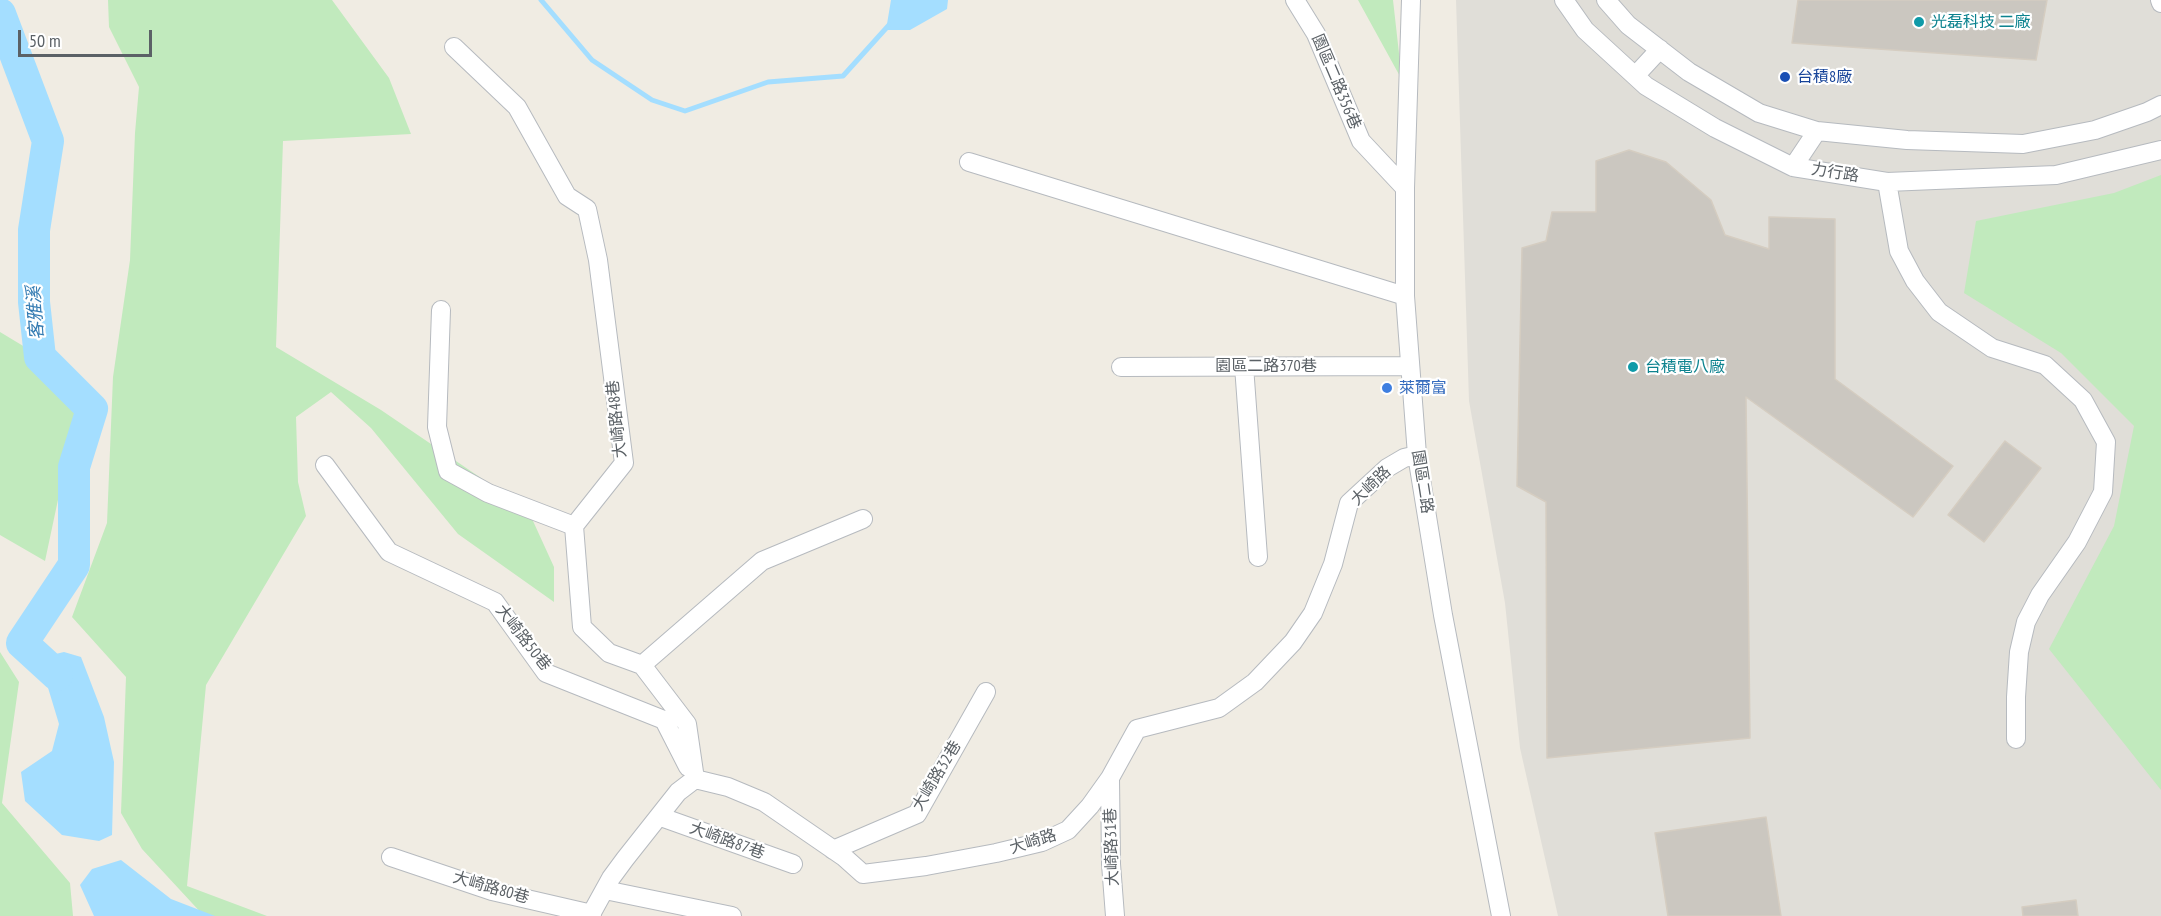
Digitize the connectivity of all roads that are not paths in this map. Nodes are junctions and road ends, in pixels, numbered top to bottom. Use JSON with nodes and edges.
{"nodes":[{"id":1,"x":1295,"y":0,"type":"edge"},
{"id":2,"x":1411,"y":0,"type":"edge"},
{"id":3,"x":1564,"y":0,"type":"edge"},
{"id":4,"x":1606,"y":0,"type":"edge"},
{"id":5,"x":454,"y":46,"type":"dead end"},
{"id":6,"x":1660,"y":50,"type":"junction"},
{"id":7,"x":1635,"y":76,"type":"junction"},
{"id":8,"x":2161,"y":105,"type":"edge"},
{"id":9,"x":1817,"y":131,"type":"junction"},
{"id":10,"x":2161,"y":150,"type":"edge"},
{"id":11,"x":969,"y":162,"type":"dead end"},
{"id":12,"x":1793,"y":167,"type":"junction"},
{"id":13,"x":1887,"y":182,"type":"junction"},
{"id":14,"x":1405,"y":188,"type":"junction"},
{"id":15,"x":1405,"y":296,"type":"junction"},
{"id":16,"x":441,"y":310,"type":"dead end"},
{"id":17,"x":1244,"y":366,"type":"junction"},
{"id":18,"x":1410,"y":366,"type":"junction"},
{"id":19,"x":1121,"y":367,"type":"dead end"},
{"id":20,"x":1417,"y":455,"type":"junction"},
{"id":21,"x":324,"y":465,"type":"dead end"},
{"id":22,"x":863,"y":519,"type":"dead end"},
{"id":23,"x":574,"y":526,"type":"junction"},
{"id":24,"x":1258,"y":557,"type":"dead end"},
{"id":25,"x":642,"y":665,"type":"junction"},
{"id":26,"x":986,"y":692,"type":"dead end"},
{"id":27,"x":2016,"y":739,"type":"dead end"},
{"id":28,"x":1110,"y":778,"type":"junction"},
{"id":29,"x":695,"y":779,"type":"junction"},
{"id":30,"x":660,"y":817,"type":"junction"},
{"id":31,"x":833,"y":850,"type":"junction"},
{"id":32,"x":391,"y":857,"type":"dead end"},
{"id":33,"x":793,"y":864,"type":"dead end"},
{"id":34,"x":605,"y":890,"type":"junction"},
{"id":35,"x":591,"y":915,"type":"edge"},
{"id":36,"x":732,"y":916,"type":"edge"},
{"id":37,"x":1115,"y":916,"type":"edge"},
{"id":38,"x":1501,"y":916,"type":"edge"}],
"edges":[{"from":1,"to":14,"type":"street","name":"園區二路356巷"},
{"from":2,"to":14,"type":"street","name":"園區二路"},
{"from":3,"to":7,"type":"street","name":"力行路"},
{"from":4,"to":6,"type":"street"},
{"from":5,"to":23,"type":"street","name":"大崎路48巷"},
{"from":6,"to":7,"type":"street"},
{"from":6,"to":9,"type":"street"},
{"from":7,"to":12,"type":"street","name":"力行路"},
{"from":8,"to":9,"type":"street"},
{"from":9,"to":12,"type":"street"},
{"from":10,"to":13,"type":"street","name":"力行路"},
{"from":11,"to":15,"type":"street"},
{"from":12,"to":13,"type":"street","name":"力行路"},
{"from":13,"to":27,"type":"street"},
{"from":14,"to":15,"type":"street","name":"園區二路"},
{"from":15,"to":18,"type":"street","name":"園區二路"},
{"from":16,"to":23,"type":"street"},
{"from":17,"to":18,"type":"street","name":"園區二路370巷"},
{"from":17,"to":19,"type":"street","name":"園區二路370巷"},
{"from":17,"to":24,"type":"street"},
{"from":18,"to":20,"type":"street","name":"園區二路"},
{"from":20,"to":28,"type":"street","name":"大崎路"},
{"from":20,"to":38,"type":"street","name":"園區二路"},
{"from":21,"to":29,"type":"street","name":"大崎路50巷"},
{"from":22,"to":25,"type":"street"},
{"from":23,"to":25,"type":"street"},
{"from":25,"to":29,"type":"street"},
{"from":26,"to":31,"type":"street","name":"大崎路32巷"},
{"from":28,"to":31,"type":"street","name":"大崎路"},
{"from":28,"to":37,"type":"street","name":"大崎路31巷"},
{"from":29,"to":30,"type":"street"},
{"from":29,"to":31,"type":"street","name":"大崎路"},
{"from":30,"to":33,"type":"street","name":"大崎路87巷"},
{"from":30,"to":34,"type":"street"},
{"from":32,"to":35,"type":"street","name":"大崎路80巷"},
{"from":34,"to":35,"type":"street"},
{"from":34,"to":36,"type":"street"}]}
